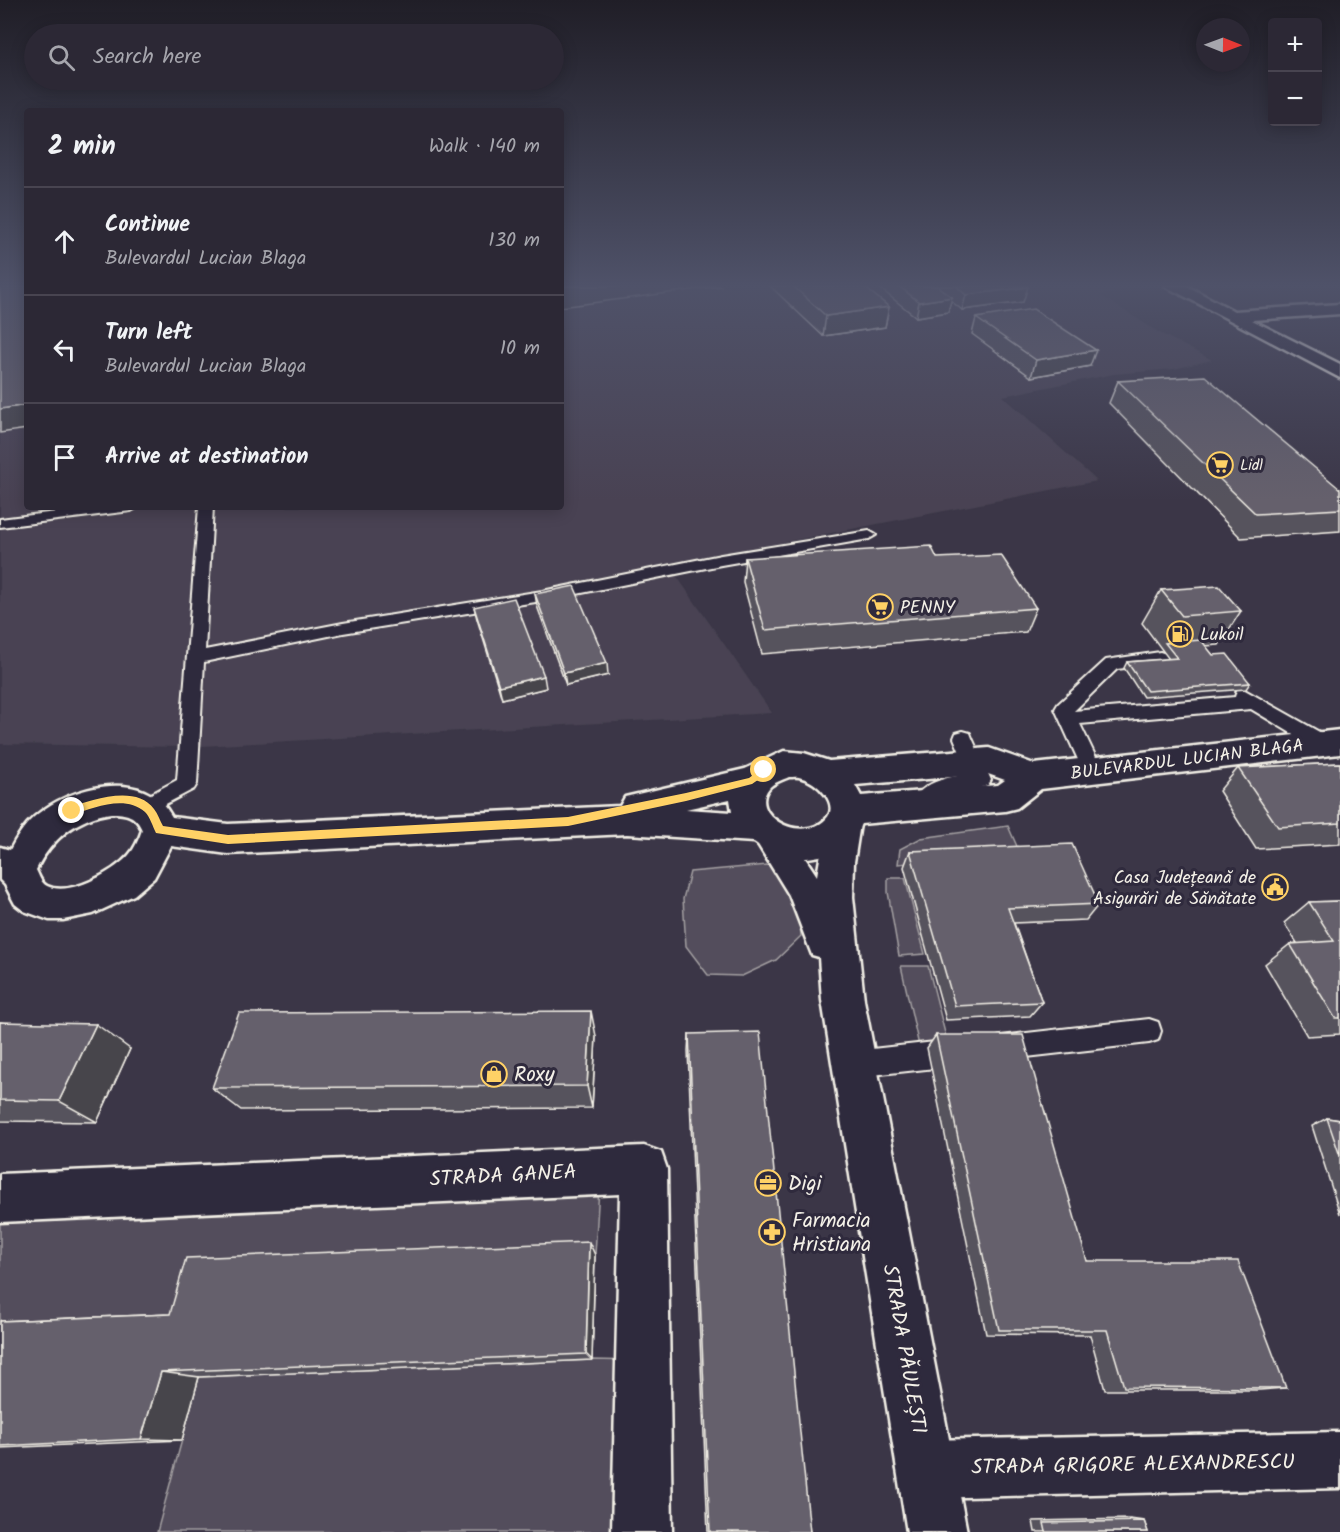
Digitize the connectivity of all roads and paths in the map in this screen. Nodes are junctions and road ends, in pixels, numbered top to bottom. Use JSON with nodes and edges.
{"nodes":[{"id":1,"x":1312,"y":357,"type":"edge"},
{"id":2,"x":1340,"y":372,"type":"edge"},
{"id":3,"x":106,"y":510,"type":"edge"},
{"id":4,"x":206,"y":510,"type":"edge"},
{"id":5,"x":0,"y":523,"type":"edge"},
{"id":6,"x":869,"y":535,"type":"dead end"},
{"id":7,"x":195,"y":658,"type":"junction"},
{"id":8,"x":1151,"y":664,"type":"edge"},
{"id":9,"x":1233,"y":695,"type":"junction"},
{"id":10,"x":1156,"y":696,"type":"edge"},
{"id":11,"x":1068,"y":718,"type":"junction"},
{"id":12,"x":1331,"y":743,"type":"edge"},
{"id":13,"x":969,"y":750,"type":"junction"},
{"id":14,"x":1092,"y":770,"type":"junction"},
{"id":15,"x":827,"y":774,"type":"junction"},
{"id":16,"x":1033,"y":777,"type":"junction"},
{"id":17,"x":752,"y":781,"type":"junction"},
{"id":18,"x":919,"y":806,"type":"junction"},
{"id":19,"x":845,"y":818,"type":"junction"},
{"id":20,"x":152,"y":819,"type":"junction"},
{"id":21,"x":568,"y":821,"type":"junction"},
{"id":22,"x":766,"y":833,"type":"junction"},
{"id":23,"x":228,"y":839,"type":"junction"},
{"id":24,"x":6,"y":860,"type":"edge"},
{"id":25,"x":141,"y":867,"type":"junction"},
{"id":26,"x":842,"y":990,"type":"junction"},
{"id":27,"x":1149,"y":1031,"type":"dead end"},
{"id":28,"x":855,"y":1064,"type":"junction"},
{"id":29,"x":0,"y":1198,"type":"edge"},
{"id":30,"x":1340,"y":1460,"type":"edge"},
{"id":31,"x":926,"y":1469,"type":"junction"},
{"id":32,"x":642,"y":1532,"type":"edge"},
{"id":33,"x":937,"y":1532,"type":"edge"}],
"edges":[{"from":1,"to":2,"type":"main road"},
{"from":3,"to":5,"type":"lane"},
{"from":4,"to":7,"type":"lane"},
{"from":6,"to":7,"type":"lane"},
{"from":7,"to":20,"type":"lane"},
{"from":8,"to":11,"type":"lane"},
{"from":9,"to":10,"type":"lane"},
{"from":9,"to":11,"type":"lane"},
{"from":9,"to":12,"type":"lane"},
{"from":11,"to":14,"type":"lane"},
{"from":12,"to":14,"type":"main road","name":"BULEVARDUL LUCIAN BLAGA"},
{"from":13,"to":15,"type":"main road","name":"BULEVARDUL LUCIAN BLAGA"},
{"from":13,"to":16,"type":"main road","name":"BULEVARDUL LUCIAN BLAGA"},
{"from":13,"to":18,"type":"lane"},
{"from":14,"to":16,"type":"main road","name":"BULEVARDUL LUCIAN BLAGA"},
{"from":15,"to":17,"type":"main road","name":"BULEVARDUL LUCIAN BLAGA"},
{"from":15,"to":19,"type":"main road"},
{"from":16,"to":18,"type":"main road"},
{"from":17,"to":21,"type":"main road","name":"BULEVARDUL LUCIAN BLAGA"},
{"from":17,"to":22,"type":"main road"},
{"from":18,"to":19,"type":"main road"},
{"from":19,"to":22,"type":"main road","name":"BULEVARDUL LUCIAN BLAGA"},
{"from":19,"to":26,"type":"main road","name":"STRADA PĂULEȘTI"},
{"from":20,"to":23,"type":"main road","name":"BULEVARDUL LUCIAN BLAGA"},
{"from":20,"to":24,"type":"main road","name":"BULEVARDUL LUCIAN BLAGA"},
{"from":20,"to":25,"type":"main road","name":"BULEVARDUL LUCIAN BLAGA"},
{"from":21,"to":22,"type":"main road","name":"BULEVARDUL LUCIAN BLAGA"},
{"from":21,"to":23,"type":"main road","name":"BULEVARDUL LUCIAN BLAGA"},
{"from":22,"to":26,"type":"main road","name":"STRADA PĂULEȘTI"},
{"from":23,"to":25,"type":"main road","name":"BULEVARDUL LUCIAN BLAGA"},
{"from":24,"to":25,"type":"main road","name":"BULEVARDUL LUCIAN BLAGA"},
{"from":26,"to":28,"type":"main road","name":"STRADA PĂULEȘTI"},
{"from":27,"to":28,"type":"lane"},
{"from":28,"to":31,"type":"main road","name":"STRADA PĂULEȘTI"},
{"from":29,"to":32,"type":"main road","name":"STRADA GANEA"},
{"from":30,"to":31,"type":"main road","name":"STRADA GRIGORE ALEXANDRESCU"},
{"from":31,"to":33,"type":"main road","name":"STRADA PĂULEȘTI"}]}
